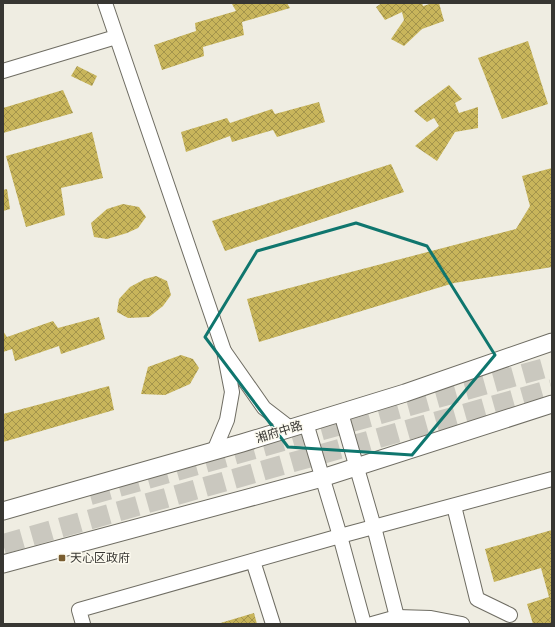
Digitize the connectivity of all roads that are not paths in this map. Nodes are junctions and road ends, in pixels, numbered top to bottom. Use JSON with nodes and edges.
{"nodes":[{"id":1,"x":105,"y":3,"type":"edge"},
{"id":2,"x":116,"y":37,"type":"junction"},
{"id":3,"x":3,"y":71,"type":"edge"},
{"id":4,"x":552,"y":342,"type":"edge"},
{"id":5,"x":224,"y":351,"type":"junction"},
{"id":6,"x":552,"y":404,"type":"edge"},
{"id":7,"x":340,"y":412,"type":"junction"},
{"id":8,"x":298,"y":426,"type":"junction"},
{"id":9,"x":214,"y":451,"type":"junction"},
{"id":10,"x":357,"y":468,"type":"junction"},
{"id":11,"x":322,"y":478,"type":"junction"},
{"id":12,"x":552,"y":480,"type":"edge"},
{"id":13,"x":454,"y":506,"type":"junction"},
{"id":14,"x":3,"y":511,"type":"edge"},
{"id":15,"x":374,"y":527,"type":"junction"},
{"id":16,"x":340,"y":536,"type":"junction"},
{"id":17,"x":253,"y":561,"type":"junction"},
{"id":18,"x":3,"y":564,"type":"edge"},
{"id":19,"x":510,"y":615,"type":"dead end"},
{"id":20,"x":398,"y":617,"type":"junction"},
{"id":21,"x":83,"y":624,"type":"edge"},
{"id":22,"x":273,"y":624,"type":"edge"},
{"id":23,"x":364,"y":624,"type":"edge"},
{"id":24,"x":372,"y":624,"type":"edge"},
{"id":25,"x":462,"y":624,"type":"edge"}],
"edges":[{"from":1,"to":2,"type":"street"},
{"from":2,"to":3,"type":"street"},
{"from":2,"to":5,"type":"street"},
{"from":4,"to":7,"type":"main road","name":"湘府中路"},
{"from":5,"to":8,"type":"street"},
{"from":5,"to":9,"type":"street"},
{"from":6,"to":10,"type":"main road"},
{"from":7,"to":8,"type":"main road","name":"湘府中路"},
{"from":7,"to":10,"type":"street"},
{"from":8,"to":9,"type":"main road","name":"湘府中路"},
{"from":8,"to":11,"type":"street"},
{"from":9,"to":14,"type":"main road","name":"湘府中路"},
{"from":10,"to":11,"type":"main road"},
{"from":10,"to":15,"type":"street"},
{"from":11,"to":16,"type":"street"},
{"from":11,"to":18,"type":"main road"},
{"from":12,"to":13,"type":"street"},
{"from":13,"to":15,"type":"street"},
{"from":13,"to":19,"type":"street"},
{"from":15,"to":16,"type":"street"},
{"from":15,"to":20,"type":"street"},
{"from":16,"to":17,"type":"street"},
{"from":16,"to":23,"type":"street"},
{"from":17,"to":21,"type":"street"},
{"from":17,"to":22,"type":"street"},
{"from":20,"to":24,"type":"street"},
{"from":20,"to":25,"type":"street"}]}
